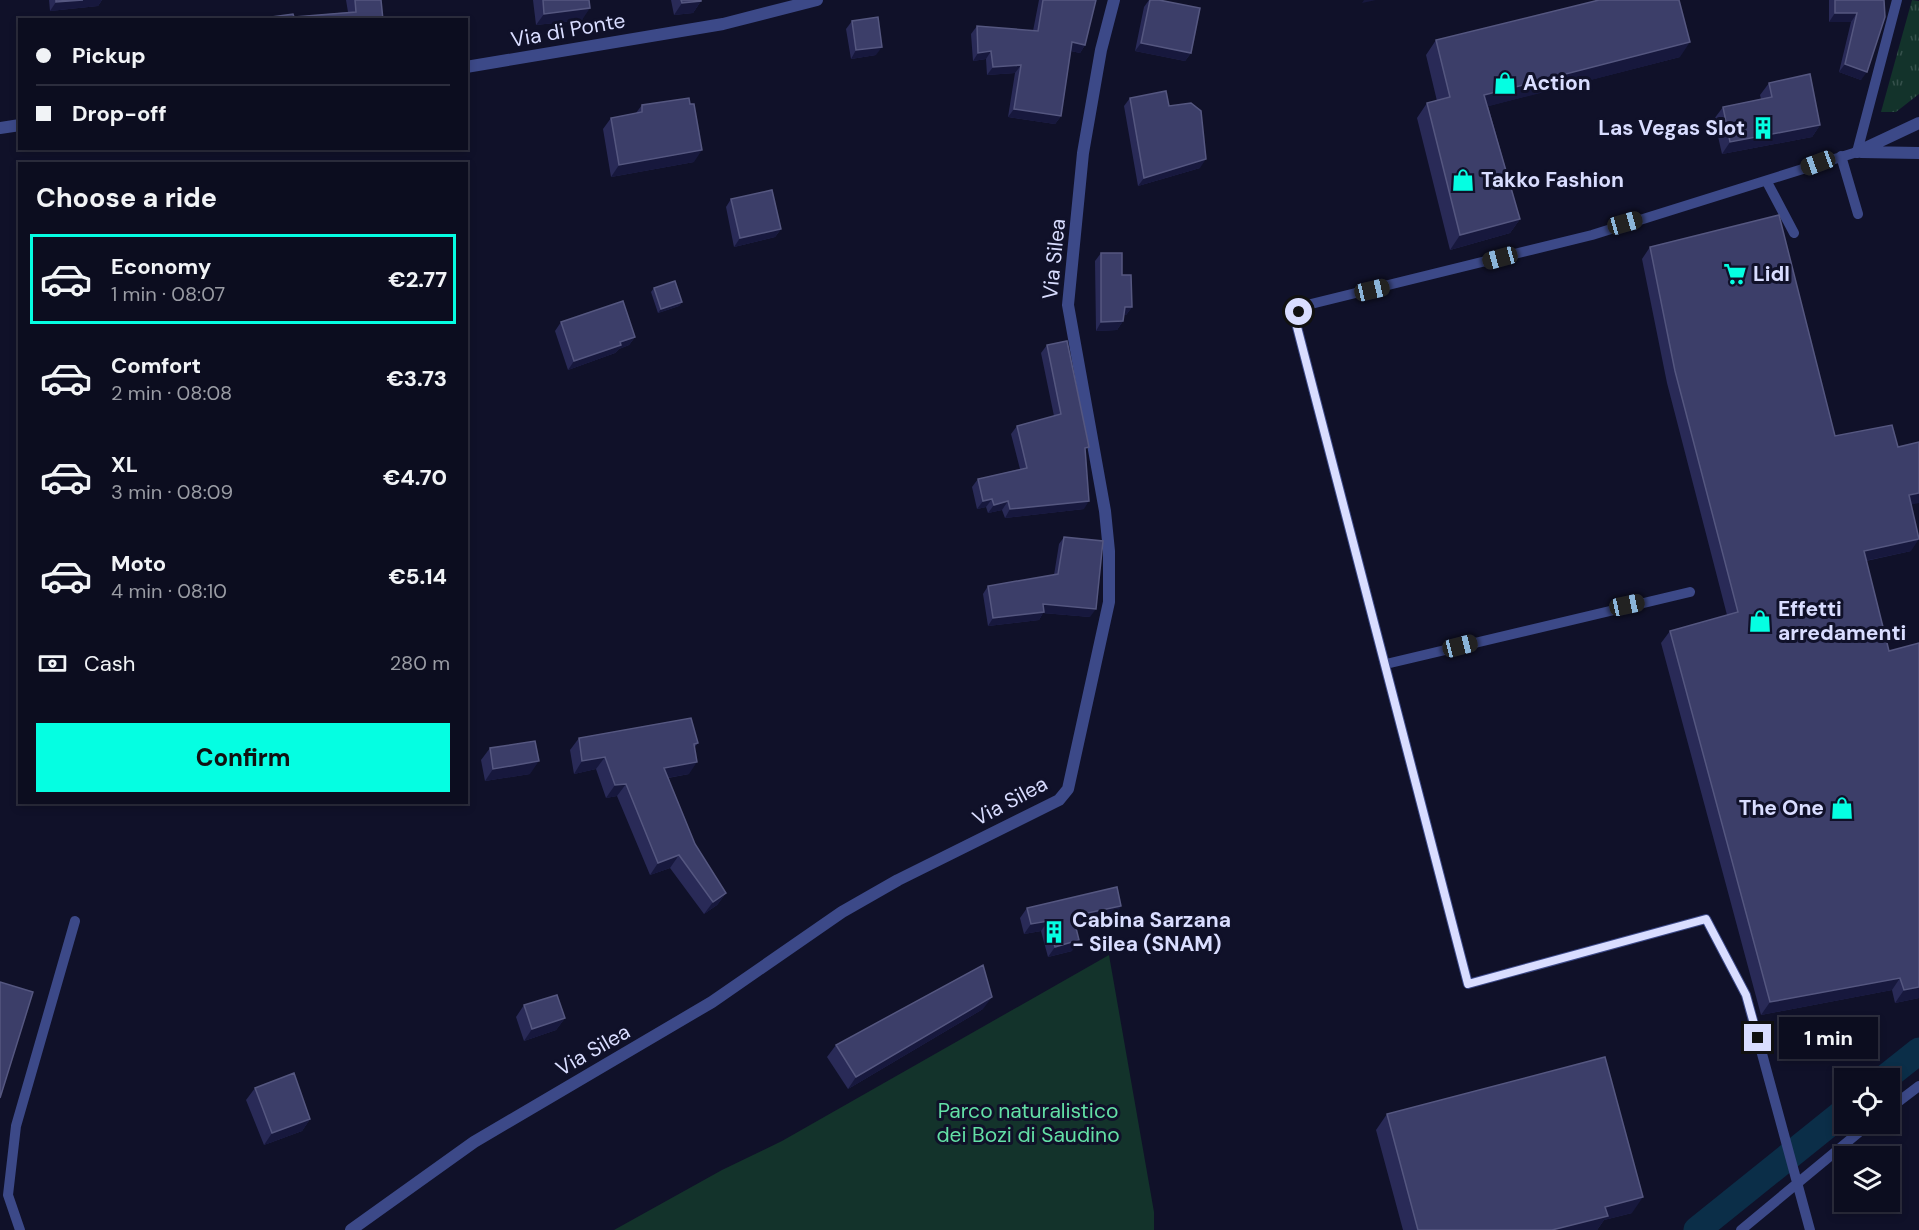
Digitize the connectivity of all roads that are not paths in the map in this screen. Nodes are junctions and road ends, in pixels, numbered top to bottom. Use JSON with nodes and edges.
{"nodes":[{"id":1,"x":817,"y":0,"type":"edge"},
{"id":2,"x":1114,"y":0,"type":"edge"},
{"id":3,"x":1898,"y":0,"type":"edge"},
{"id":4,"x":468,"y":67,"type":"edge"},
{"id":5,"x":1919,"y":123,"type":"edge"},
{"id":6,"x":18,"y":125,"type":"edge"},
{"id":7,"x":0,"y":128,"type":"edge"},
{"id":8,"x":1857,"y":152,"type":"junction"},
{"id":9,"x":1919,"y":153,"type":"edge"},
{"id":10,"x":1841,"y":156,"type":"junction"},
{"id":11,"x":1767,"y":182,"type":"junction"},
{"id":12,"x":1858,"y":214,"type":"dead end"},
{"id":13,"x":1794,"y":233,"type":"dead end"},
{"id":14,"x":1690,"y":592,"type":"dead end"},
{"id":15,"x":1386,"y":664,"type":"junction"},
{"id":16,"x":75,"y":921,"type":"dead end"},
{"id":17,"x":1919,"y":1086,"type":"edge"},
{"id":18,"x":1900,"y":1100,"type":"edge"},
{"id":19,"x":1857,"y":1134,"type":"edge"},
{"id":20,"x":1797,"y":1183,"type":"junction"},
{"id":21,"x":349,"y":1229,"type":"edge"},
{"id":22,"x":20,"y":1230,"type":"edge"},
{"id":23,"x":1741,"y":1230,"type":"edge"},
{"id":24,"x":1810,"y":1230,"type":"edge"}],
"edges":[{"from":1,"to":4,"type":"street","name":"Via di Ponte"},
{"from":2,"to":21,"type":"street","name":"Via Silea"},
{"from":3,"to":8,"type":"lane"},
{"from":5,"to":8,"type":"street"},
{"from":6,"to":7,"type":"street"},
{"from":8,"to":9,"type":"street"},
{"from":8,"to":10,"type":"lane"},
{"from":10,"to":11,"type":"lane"},
{"from":10,"to":12,"type":"lane"},
{"from":11,"to":13,"type":"lane"},
{"from":11,"to":15,"type":"lane"},
{"from":14,"to":15,"type":"lane"},
{"from":15,"to":20,"type":"lane"},
{"from":16,"to":22,"type":"lane"},
{"from":17,"to":18,"type":"lane"},
{"from":19,"to":20,"type":"lane"},
{"from":20,"to":23,"type":"lane"},
{"from":20,"to":24,"type":"lane"}]}
